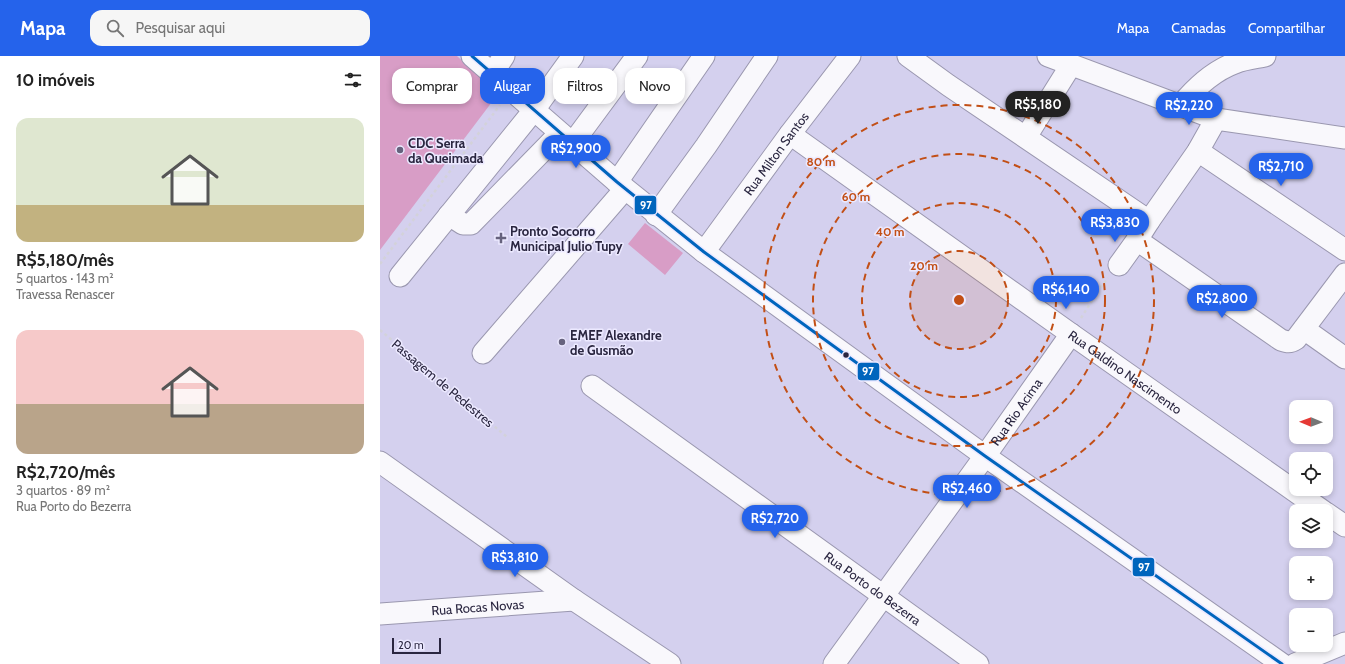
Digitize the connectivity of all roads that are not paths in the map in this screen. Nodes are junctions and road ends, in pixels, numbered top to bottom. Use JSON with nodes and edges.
{"nodes":[{"id":1,"x":472,"y":56,"type":"edge"},
{"id":2,"x":504,"y":56,"type":"edge"},
{"id":3,"x":573,"y":56,"type":"edge"},
{"id":4,"x":637,"y":56,"type":"edge"},
{"id":5,"x":704,"y":56,"type":"edge"},
{"id":6,"x":768,"y":56,"type":"edge"},
{"id":7,"x":850,"y":56,"type":"edge"},
{"id":8,"x":908,"y":56,"type":"edge"},
{"id":9,"x":1265,"y":56,"type":"edge"},
{"id":10,"x":1057,"y":59,"type":"edge"},
{"id":11,"x":485,"y":68,"type":"edge"},
{"id":12,"x":496,"y":68,"type":"edge"},
{"id":13,"x":527,"y":104,"type":"edge"},
{"id":14,"x":1181,"y":105,"type":"junction"},
{"id":15,"x":534,"y":110,"type":"junction"},
{"id":16,"x":1216,"y":119,"type":"junction"},
{"id":17,"x":790,"y":134,"type":"junction"},
{"id":18,"x":1026,"y":137,"type":"junction"},
{"id":19,"x":1345,"y":138,"type":"edge"},
{"id":20,"x":566,"y":139,"type":"junction"},
{"id":21,"x":1198,"y":151,"type":"junction"},
{"id":22,"x":621,"y":186,"type":"junction"},
{"id":23,"x":449,"y":215,"type":"junction"},
{"id":24,"x":656,"y":215,"type":"junction"},
{"id":25,"x":1149,"y":221,"type":"junction"},
{"id":26,"x":1137,"y":240,"type":"junction"},
{"id":27,"x":1345,"y":250,"type":"edge"},
{"id":28,"x":704,"y":252,"type":"junction"},
{"id":29,"x":1118,"y":265,"type":"road end"},
{"id":30,"x":1345,"y":274,"type":"edge"},
{"id":31,"x":400,"y":276,"type":"dead end"},
{"id":32,"x":1304,"y":329,"type":"junction"},
{"id":33,"x":1071,"y":334,"type":"junction"},
{"id":34,"x":483,"y":354,"type":"dead end"},
{"id":35,"x":1345,"y":358,"type":"edge"},
{"id":36,"x":592,"y":386,"type":"dead end"},
{"id":37,"x":985,"y":456,"type":"junction"},
{"id":38,"x":380,"y":462,"type":"edge"},
{"id":39,"x":1313,"y":504,"type":"edge"},
{"id":40,"x":1333,"y":518,"type":"edge"},
{"id":41,"x":1345,"y":526,"type":"edge"},
{"id":42,"x":883,"y":596,"type":"junction"},
{"id":43,"x":574,"y":600,"type":"junction"},
{"id":44,"x":380,"y":614,"type":"edge"},
{"id":45,"x":1345,"y":643,"type":"edge"},
{"id":46,"x":670,"y":664,"type":"edge"},
{"id":47,"x":834,"y":664,"type":"edge"},
{"id":48,"x":978,"y":664,"type":"edge"},
{"id":49,"x":1282,"y":664,"type":"edge"},
{"id":50,"x":1295,"y":664,"type":"edge"}],
"edges":[{"from":1,"to":11,"type":"street"},
{"from":2,"to":12,"type":"street"},
{"from":3,"to":15,"type":"street"},
{"from":4,"to":20,"type":"street"},
{"from":5,"to":22,"type":"street"},
{"from":6,"to":24,"type":"street"},
{"from":7,"to":17,"type":"street","name":"Rua Milton Santos"},
{"from":8,"to":18,"type":"street"},
{"from":9,"to":14,"type":"street"},
{"from":10,"to":14,"type":"street"},
{"from":10,"to":18,"type":"street"},
{"from":13,"to":15,"type":"street"},
{"from":14,"to":16,"type":"street"},
{"from":15,"to":20,"type":"street"},
{"from":15,"to":23,"type":"street"},
{"from":16,"to":19,"type":"street"},
{"from":16,"to":21,"type":"street"},
{"from":17,"to":28,"type":"street","name":"Rua Milton Santos"},
{"from":17,"to":33,"type":"street","name":"Rua Galdino Nascimento"},
{"from":18,"to":25,"type":"street"},
{"from":20,"to":22,"type":"street"},
{"from":20,"to":23,"type":"street"},
{"from":21,"to":25,"type":"street"},
{"from":21,"to":27,"type":"street"},
{"from":22,"to":24,"type":"street"},
{"from":22,"to":34,"type":"street"},
{"from":23,"to":31,"type":"street"},
{"from":24,"to":28,"type":"street"},
{"from":25,"to":26,"type":"street"},
{"from":26,"to":29,"type":"street"},
{"from":26,"to":32,"type":"street"},
{"from":28,"to":37,"type":"street"},
{"from":30,"to":32,"type":"street"},
{"from":32,"to":35,"type":"street"},
{"from":33,"to":37,"type":"street","name":"Rua Rio Acima"},
{"from":33,"to":39,"type":"street","name":"Rua Galdino Nascimento"},
{"from":36,"to":42,"type":"street","name":"Rua Porto do Bezerra"},
{"from":37,"to":42,"type":"street","name":"Rua Rio Acima"},
{"from":37,"to":49,"type":"street"},
{"from":38,"to":43,"type":"street"},
{"from":40,"to":41,"type":"street"},
{"from":42,"to":47,"type":"street","name":"Rua Rio Acima"},
{"from":42,"to":48,"type":"street","name":"Rua Porto do Bezerra"},
{"from":43,"to":44,"type":"street","name":"Rua Rocas Novas"},
{"from":43,"to":46,"type":"street"},
{"from":45,"to":50,"type":"street"}]}
